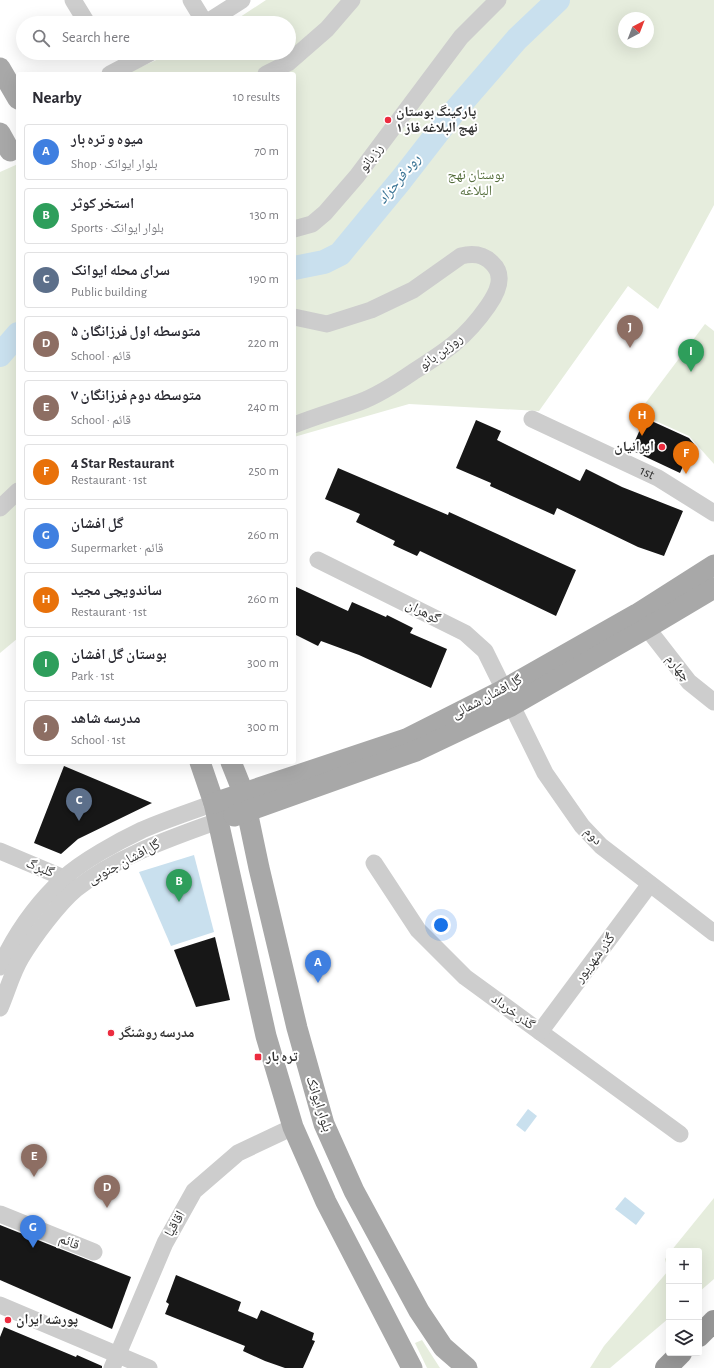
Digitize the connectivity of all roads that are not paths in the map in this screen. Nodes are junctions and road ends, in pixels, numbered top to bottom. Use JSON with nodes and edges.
{"nodes":[{"id":1,"x":73,"y":0,"type":"edge"},
{"id":2,"x":191,"y":0,"type":"edge"},
{"id":3,"x":242,"y":0,"type":"edge"},
{"id":4,"x":352,"y":0,"type":"edge"},
{"id":5,"x":498,"y":0,"type":"edge"},
{"id":6,"x":83,"y":16,"type":"edge"},
{"id":7,"x":201,"y":16,"type":"edge"},
{"id":8,"x":216,"y":16,"type":"edge"},
{"id":9,"x":296,"y":56,"type":"edge"},
{"id":10,"x":137,"y":60,"type":"edge"},
{"id":11,"x":291,"y":60,"type":"edge"},
{"id":12,"x":0,"y":68,"type":"edge"},
{"id":13,"x":114,"y":72,"type":"edge"},
{"id":14,"x":270,"y":72,"type":"edge"},
{"id":15,"x":16,"y":96,"type":"edge"},
{"id":16,"x":296,"y":228,"type":"edge"},
{"id":17,"x":296,"y":317,"type":"edge"},
{"id":18,"x":532,"y":419,"type":"dead end"},
{"id":19,"x":296,"y":424,"type":"edge"},
{"id":20,"x":16,"y":493,"type":"edge"},
{"id":21,"x":0,"y":508,"type":"edge"},
{"id":22,"x":714,"y":513,"type":"edge"},
{"id":23,"x":318,"y":560,"type":"dead end"},
{"id":24,"x":714,"y":565,"type":"edge"},
{"id":25,"x":714,"y":588,"type":"edge"},
{"id":26,"x":642,"y":621,"type":"junction"},
{"id":27,"x":507,"y":698,"type":"junction"},
{"id":28,"x":714,"y":702,"type":"edge"},
{"id":29,"x":201,"y":764,"type":"edge"},
{"id":30,"x":232,"y":764,"type":"edge"},
{"id":31,"x":245,"y":802,"type":"junction"},
{"id":32,"x":216,"y":812,"type":"junction"},
{"id":33,"x":0,"y":851,"type":"edge"},
{"id":34,"x":374,"y":863,"type":"dead end"},
{"id":35,"x":70,"y":884,"type":"junction"},
{"id":36,"x":650,"y":884,"type":"junction"},
{"id":37,"x":714,"y":932,"type":"edge"},
{"id":38,"x":0,"y":967,"type":"edge"},
{"id":39,"x":0,"y":1008,"type":"edge"},
{"id":40,"x":540,"y":1032,"type":"junction"},
{"id":41,"x":293,"y":1127,"type":"junction"},
{"id":42,"x":680,"y":1134,"type":"dead end"},
{"id":43,"x":0,"y":1214,"type":"edge"},
{"id":44,"x":94,"y":1252,"type":"dead end"},
{"id":45,"x":0,"y":1305,"type":"edge"},
{"id":46,"x":714,"y":1322,"type":"edge"},
{"id":47,"x":702,"y":1333,"type":"edge"},
{"id":48,"x":443,"y":1347,"type":"junction"},
{"id":49,"x":679,"y":1356,"type":"edge"},
{"id":50,"x":114,"y":1361,"type":"edge"},
{"id":51,"x":149,"y":1368,"type":"edge"},
{"id":52,"x":412,"y":1368,"type":"edge"},
{"id":53,"x":455,"y":1368,"type":"edge"},
{"id":54,"x":468,"y":1368,"type":"edge"},
{"id":55,"x":666,"y":1368,"type":"edge"}],
"edges":[{"from":1,"to":6,"type":"street"},
{"from":2,"to":7,"type":"street"},
{"from":3,"to":8,"type":"street"},
{"from":4,"to":9,"type":"street"},
{"from":5,"to":16,"type":"street","name":"رز بانو"},
{"from":10,"to":13,"type":"street"},
{"from":11,"to":14,"type":"street"},
{"from":12,"to":15,"type":"main road"},
{"from":17,"to":19,"type":"street","name":"روژین بانو"},
{"from":18,"to":22,"type":"street","name":"1st"},
{"from":20,"to":21,"type":"street"},
{"from":23,"to":27,"type":"street","name":"گوهران"},
{"from":24,"to":26,"type":"main road","name":"گل‌افشان شمالی"},
{"from":25,"to":26,"type":"main road","name":"گل‌افشان شمالی"},
{"from":26,"to":27,"type":"main road","name":"گل‌افشان شمالی"},
{"from":26,"to":28,"type":"street","name":"چهارم"},
{"from":27,"to":31,"type":"main road","name":"گل‌افشان شمالی"},
{"from":27,"to":36,"type":"street","name":"دوم"},
{"from":29,"to":32,"type":"main road"},
{"from":30,"to":31,"type":"main road","name":"بلوار ایوانک"},
{"from":31,"to":32,"type":"main road","name":"گل‌افشان شمالی"},
{"from":31,"to":48,"type":"main road","name":"بلوار ایوانک"},
{"from":32,"to":35,"type":"street","name":"گل‌افشان جنوبی"},
{"from":32,"to":41,"type":"main road"},
{"from":33,"to":35,"type":"street","name":"گلبرگ"},
{"from":34,"to":40,"type":"street","name":"گذر خرداد"},
{"from":35,"to":38,"type":"street","name":"گل‌افشان جنوبی"},
{"from":35,"to":39,"type":"street","name":"گل‌افشان جنوبی"},
{"from":36,"to":37,"type":"street","name":"دوم"},
{"from":36,"to":40,"type":"street","name":"گذر شهریور"},
{"from":40,"to":42,"type":"street","name":"گذر خرداد"},
{"from":41,"to":50,"type":"street","name":"اقاقیا"},
{"from":41,"to":52,"type":"main road"},
{"from":43,"to":44,"type":"street","name":"قائم"},
{"from":45,"to":50,"type":"street"},
{"from":46,"to":47,"type":"highway"},
{"from":48,"to":53,"type":"main road"},
{"from":48,"to":54,"type":"main road","name":"بلوار ایوانک"},
{"from":49,"to":55,"type":"highway"},
{"from":50,"to":51,"type":"street"}]}
